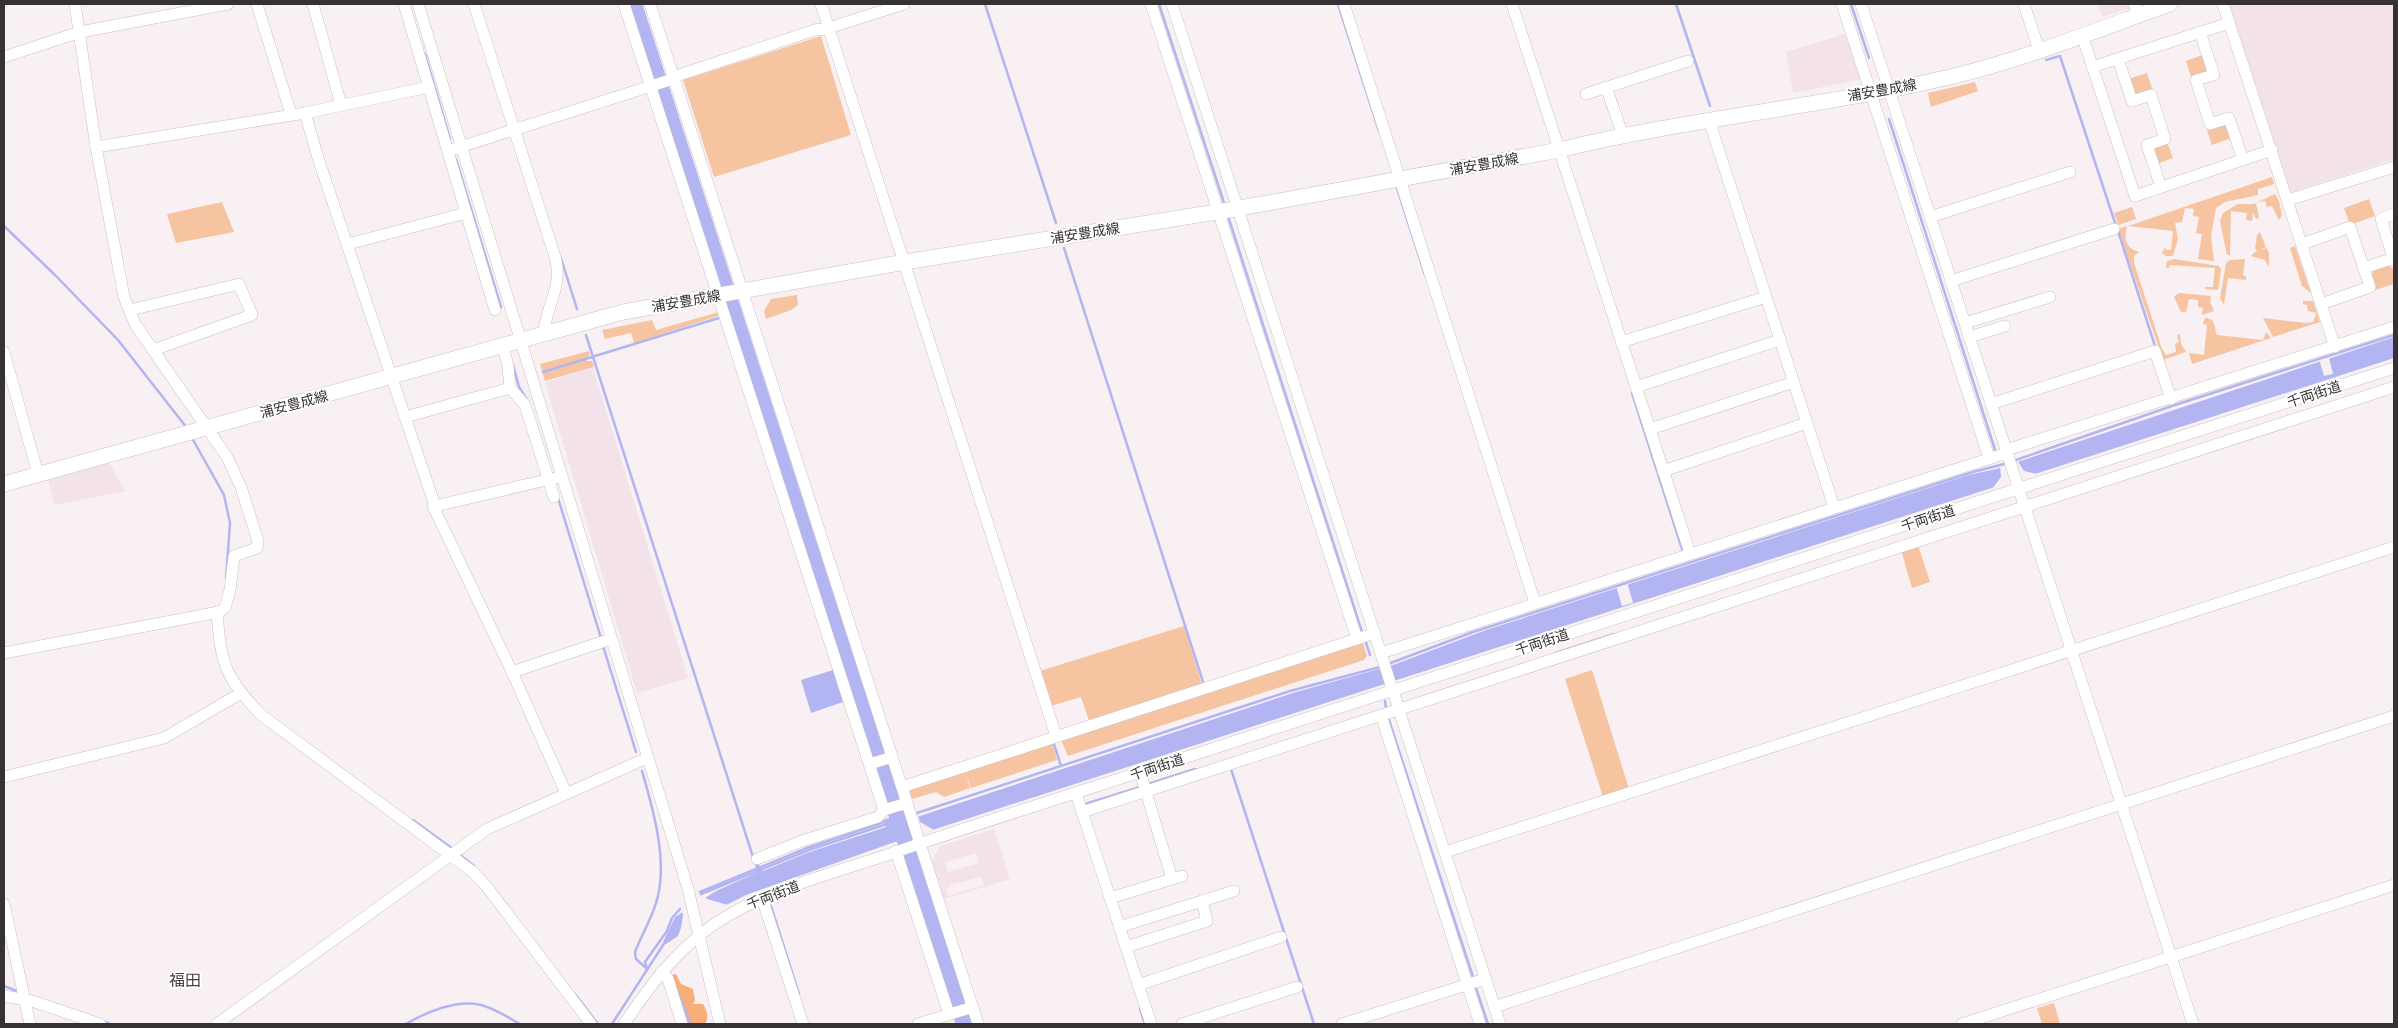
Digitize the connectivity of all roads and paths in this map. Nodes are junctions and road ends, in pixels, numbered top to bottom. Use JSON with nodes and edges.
{"nodes":[{"id":1,"x":75,"y":4,"type":"edge"},
{"id":2,"x":228,"y":4,"type":"edge"},
{"id":3,"x":257,"y":4,"type":"edge"},
{"id":4,"x":313,"y":4,"type":"edge"},
{"id":5,"x":404,"y":4,"type":"edge"},
{"id":6,"x":418,"y":4,"type":"edge"},
{"id":7,"x":474,"y":4,"type":"edge"},
{"id":8,"x":624,"y":4,"type":"edge"},
{"id":9,"x":650,"y":4,"type":"edge"},
{"id":10,"x":821,"y":4,"type":"edge"},
{"id":11,"x":904,"y":4,"type":"edge"},
{"id":12,"x":1151,"y":4,"type":"edge"},
{"id":13,"x":1172,"y":4,"type":"edge"},
{"id":14,"x":1344,"y":4,"type":"edge"},
{"id":15,"x":1512,"y":4,"type":"edge"},
{"id":16,"x":1842,"y":4,"type":"edge"},
{"id":17,"x":2024,"y":4,"type":"edge"},
{"id":18,"x":2170,"y":4,"type":"edge"},
{"id":19,"x":2223,"y":4,"type":"edge"},
{"id":20,"x":2136,"y":9,"type":"edge"},
{"id":21,"x":1856,"y":11,"type":"edge"},
{"id":22,"x":2229,"y":22,"type":"junction"},
{"id":23,"x":826,"y":29,"type":"junction"},
{"id":24,"x":80,"y":32,"type":"junction"},
{"id":25,"x":2200,"y":32,"type":"junction"},
{"id":26,"x":2082,"y":35,"type":"junction"},
{"id":27,"x":2039,"y":50,"type":"junction"},
{"id":28,"x":4,"y":56,"type":"edge"},
{"id":29,"x":2118,"y":59,"type":"junction"},
{"id":30,"x":1688,"y":60,"type":"dead end"},
{"id":31,"x":2092,"y":67,"type":"junction"},
{"id":32,"x":664,"y":81,"type":"junction"},
{"id":33,"x":429,"y":87,"type":"junction"},
{"id":34,"x":1606,"y":87,"type":"junction"},
{"id":35,"x":1889,"y":89,"type":"junction"},
{"id":36,"x":1870,"y":92,"type":"junction"},
{"id":37,"x":1586,"y":94,"type":"dead end"},
{"id":38,"x":341,"y":105,"type":"junction"},
{"id":39,"x":305,"y":113,"type":"junction"},
{"id":40,"x":291,"y":114,"type":"junction"},
{"id":41,"x":1709,"y":120,"type":"junction"},
{"id":42,"x":515,"y":131,"type":"junction"},
{"id":43,"x":1623,"y":136,"type":"junction"},
{"id":44,"x":96,"y":147,"type":"junction"},
{"id":45,"x":461,"y":147,"type":"junction"},
{"id":46,"x":448,"y":150,"type":"junction"},
{"id":47,"x":1559,"y":150,"type":"junction"},
{"id":48,"x":2272,"y":150,"type":"junction"},
{"id":49,"x":2243,"y":160,"type":"junction"},
{"id":50,"x":2394,"y":167,"type":"edge"},
{"id":51,"x":2070,"y":172,"type":"dead end"},
{"id":52,"x":1400,"y":179,"type":"junction"},
{"id":53,"x":2161,"y":187,"type":"junction"},
{"id":54,"x":2288,"y":200,"type":"junction"},
{"id":55,"x":1227,"y":210,"type":"junction"},
{"id":56,"x":466,"y":213,"type":"junction"},
{"id":57,"x":2394,"y":214,"type":"edge"},
{"id":58,"x":1930,"y":217,"type":"junction"},
{"id":59,"x":2114,"y":229,"type":"dead end"},
{"id":60,"x":348,"y":244,"type":"junction"},
{"id":61,"x":2302,"y":244,"type":"junction"},
{"id":62,"x":2394,"y":259,"type":"edge"},
{"id":63,"x":1935,"y":261,"type":"junction"},
{"id":64,"x":905,"y":262,"type":"junction"},
{"id":65,"x":2364,"y":268,"type":"junction"},
{"id":66,"x":1951,"y":281,"type":"junction"},
{"id":67,"x":728,"y":293,"type":"junction"},
{"id":68,"x":2050,"y":296,"type":"dead end"},
{"id":69,"x":1766,"y":297,"type":"junction"},
{"id":70,"x":2321,"y":304,"type":"junction"},
{"id":71,"x":130,"y":310,"type":"junction"},
{"id":72,"x":495,"y":310,"type":"dead end"},
{"id":73,"x":1965,"y":323,"type":"junction"},
{"id":74,"x":2005,"y":326,"type":"dead end"},
{"id":75,"x":2394,"y":327,"type":"edge"},
{"id":76,"x":544,"y":334,"type":"junction"},
{"id":77,"x":1969,"y":338,"type":"junction"},
{"id":78,"x":1780,"y":340,"type":"junction"},
{"id":79,"x":521,"y":341,"type":"junction"},
{"id":80,"x":1622,"y":342,"type":"junction"},
{"id":81,"x":503,"y":346,"type":"junction"},
{"id":82,"x":2335,"y":347,"type":"junction"},
{"id":83,"x":153,"y":350,"type":"junction"},
{"id":84,"x":4,"y":352,"type":"edge"},
{"id":85,"x":2394,"y":368,"type":"edge"},
{"id":86,"x":392,"y":377,"type":"junction"},
{"id":87,"x":1794,"y":382,"type":"junction"},
{"id":88,"x":1636,"y":387,"type":"junction"},
{"id":89,"x":510,"y":388,"type":"junction"},
{"id":90,"x":2394,"y":388,"type":"edge"},
{"id":91,"x":2171,"y":399,"type":"junction"},
{"id":92,"x":1991,"y":404,"type":"junction"},
{"id":93,"x":2289,"y":414,"type":"junction"},
{"id":94,"x":405,"y":417,"type":"junction"},
{"id":95,"x":1807,"y":423,"type":"junction"},
{"id":96,"x":208,"y":427,"type":"junction"},
{"id":97,"x":1650,"y":429,"type":"junction"},
{"id":98,"x":2228,"y":433,"type":"junction"},
{"id":99,"x":2159,"y":443,"type":"junction"},
{"id":100,"x":2007,"y":454,"type":"junction"},
{"id":101,"x":1989,"y":458,"type":"junction"},
{"id":102,"x":2164,"y":458,"type":"junction"},
{"id":103,"x":1663,"y":471,"type":"junction"},
{"id":104,"x":38,"y":474,"type":"junction"},
{"id":105,"x":562,"y":477,"type":"junction"},
{"id":106,"x":547,"y":480,"type":"junction"},
{"id":107,"x":4,"y":484,"type":"edge"},
{"id":108,"x":2018,"y":484,"type":"junction"},
{"id":109,"x":554,"y":497,"type":"dead end"},
{"id":110,"x":1969,"y":504,"type":"junction"},
{"id":111,"x":435,"y":506,"type":"junction"},
{"id":112,"x":2025,"y":506,"type":"junction"},
{"id":113,"x":1834,"y":507,"type":"junction"},
{"id":114,"x":1974,"y":523,"type":"junction"},
{"id":115,"x":1875,"y":535,"type":"junction"},
{"id":116,"x":2394,"y":547,"type":"edge"},
{"id":117,"x":1823,"y":552,"type":"junction"},
{"id":118,"x":1690,"y":553,"type":"junction"},
{"id":119,"x":1881,"y":553,"type":"junction"},
{"id":120,"x":1827,"y":567,"type":"junction"},
{"id":121,"x":1748,"y":576,"type":"junction"},
{"id":122,"x":1753,"y":591,"type":"junction"},
{"id":123,"x":1535,"y":603,"type":"junction"},
{"id":124,"x":220,"y":611,"type":"junction"},
{"id":125,"x":1365,"y":637,"type":"junction"},
{"id":126,"x":605,"y":641,"type":"junction"},
{"id":127,"x":1542,"y":642,"type":"junction"},
{"id":128,"x":4,"y":653,"type":"edge"},
{"id":129,"x":2073,"y":654,"type":"junction"},
{"id":130,"x":1547,"y":657,"type":"junction"},
{"id":131,"x":1382,"y":658,"type":"junction"},
{"id":132,"x":512,"y":672,"type":"junction"},
{"id":133,"x":1392,"y":687,"type":"junction"},
{"id":134,"x":241,"y":693,"type":"junction"},
{"id":135,"x":1389,"y":712,"type":"junction"},
{"id":136,"x":2394,"y":716,"type":"edge"},
{"id":137,"x":1053,"y":737,"type":"junction"},
{"id":138,"x":647,"y":758,"type":"junction"},
{"id":139,"x":889,"y":758,"type":"junction"},
{"id":140,"x":871,"y":764,"type":"junction"},
{"id":141,"x":1140,"y":772,"type":"junction"},
{"id":142,"x":4,"y":777,"type":"edge"},
{"id":143,"x":902,"y":787,"type":"junction"},
{"id":144,"x":1145,"y":788,"type":"junction"},
{"id":145,"x":566,"y":793,"type":"junction"},
{"id":146,"x":1076,"y":793,"type":"junction"},
{"id":147,"x":2122,"y":805,"type":"junction"},
{"id":148,"x":898,"y":808,"type":"junction"},
{"id":149,"x":1082,"y":812,"type":"junction"},
{"id":150,"x":919,"y":839,"type":"junction"},
{"id":151,"x":454,"y":852,"type":"junction"},
{"id":152,"x":896,"y":852,"type":"junction"},
{"id":153,"x":1445,"y":852,"type":"junction"},
{"id":154,"x":757,"y":859,"type":"dead end"},
{"id":155,"x":2394,"y":885,"type":"edge"},
{"id":156,"x":1234,"y":891,"type":"dead end"},
{"id":157,"x":762,"y":898,"type":"junction"},
{"id":158,"x":1110,"y":898,"type":"junction"},
{"id":159,"x":1202,"y":901,"type":"junction"},
{"id":160,"x":4,"y":904,"type":"edge"},
{"id":161,"x":1119,"y":927,"type":"junction"},
{"id":162,"x":698,"y":929,"type":"junction"},
{"id":163,"x":1281,"y":937,"type":"dead end"},
{"id":164,"x":1126,"y":947,"type":"junction"},
{"id":165,"x":2171,"y":957,"type":"junction"},
{"id":166,"x":661,"y":972,"type":"junction"},
{"id":167,"x":1475,"y":982,"type":"junction"},
{"id":168,"x":1138,"y":985,"type":"junction"},
{"id":169,"x":1298,"y":987,"type":"dead end"},
{"id":170,"x":23,"y":995,"type":"junction"},
{"id":171,"x":4,"y":996,"type":"edge"},
{"id":172,"x":1494,"y":1007,"type":"junction"},
{"id":173,"x":960,"y":1011,"type":"junction"},
{"id":174,"x":30,"y":1024,"type":"edge"},
{"id":175,"x":100,"y":1024,"type":"edge"},
{"id":176,"x":217,"y":1024,"type":"edge"},
{"id":177,"x":591,"y":1024,"type":"edge"},
{"id":178,"x":624,"y":1024,"type":"edge"},
{"id":179,"x":682,"y":1024,"type":"edge"},
{"id":180,"x":720,"y":1024,"type":"edge"},
{"id":181,"x":803,"y":1024,"type":"edge"},
{"id":182,"x":918,"y":1024,"type":"edge"},
{"id":183,"x":978,"y":1024,"type":"edge"},
{"id":184,"x":1151,"y":1024,"type":"edge"},
{"id":185,"x":1182,"y":1024,"type":"edge"},
{"id":186,"x":1342,"y":1024,"type":"edge"},
{"id":187,"x":1480,"y":1024,"type":"edge"},
{"id":188,"x":1500,"y":1024,"type":"edge"},
{"id":189,"x":1962,"y":1024,"type":"edge"},
{"id":190,"x":2193,"y":1024,"type":"edge"}],
"edges":[{"from":1,"to":24,"type":"street"},
{"from":2,"to":24,"type":"street"},
{"from":3,"to":40,"type":"street"},
{"from":4,"to":38,"type":"street"},
{"from":5,"to":33,"type":"street"},
{"from":6,"to":45,"type":"street"},
{"from":7,"to":42,"type":"street"},
{"from":8,"to":32,"type":"street"},
{"from":9,"to":32,"type":"street"},
{"from":10,"to":23,"type":"street"},
{"from":11,"to":23,"type":"street"},
{"from":12,"to":55,"type":"street"},
{"from":13,"to":55,"type":"street"},
{"from":14,"to":52,"type":"street"},
{"from":15,"to":47,"type":"street"},
{"from":16,"to":21,"type":"street"},
{"from":17,"to":27,"type":"street"},
{"from":18,"to":20,"type":"main road","name":"浦安豊成線"},
{"from":19,"to":22,"type":"street"},
{"from":20,"to":26,"type":"main road","name":"浦安豊成線"},
{"from":21,"to":35,"type":"street"},
{"from":21,"to":36,"type":"street"},
{"from":22,"to":25,"type":"street"},
{"from":22,"to":48,"type":"street"},
{"from":23,"to":32,"type":"street"},
{"from":23,"to":64,"type":"street"},
{"from":24,"to":28,"type":"street"},
{"from":24,"to":44,"type":"street"},
{"from":25,"to":29,"type":"street"},
{"from":25,"to":49,"type":"street"},
{"from":26,"to":27,"type":"main road","name":"浦安豊成線"},
{"from":26,"to":31,"type":"street"},
{"from":27,"to":35,"type":"main road","name":"浦安豊成線"},
{"from":29,"to":31,"type":"street"},
{"from":29,"to":53,"type":"street"},
{"from":30,"to":34,"type":"street"},
{"from":31,"to":53,"type":"street"},
{"from":32,"to":42,"type":"street"},
{"from":32,"to":67,"type":"street"},
{"from":32,"to":67,"type":"street"},
{"from":33,"to":38,"type":"street"},
{"from":33,"to":46,"type":"street"},
{"from":34,"to":37,"type":"street"},
{"from":34,"to":43,"type":"street"},
{"from":35,"to":36,"type":"main road","name":"浦安豊成線"},
{"from":35,"to":58,"type":"street"},
{"from":36,"to":41,"type":"main road","name":"浦安豊成線"},
{"from":36,"to":63,"type":"street"},
{"from":38,"to":39,"type":"street"},
{"from":39,"to":40,"type":"street"},
{"from":39,"to":60,"type":"street"},
{"from":40,"to":44,"type":"street"},
{"from":41,"to":43,"type":"main road","name":"浦安豊成線"},
{"from":41,"to":69,"type":"street"},
{"from":42,"to":45,"type":"street"},
{"from":42,"to":76,"type":"street"},
{"from":43,"to":47,"type":"main road","name":"浦安豊成線"},
{"from":44,"to":71,"type":"street"},
{"from":45,"to":46,"type":"street"},
{"from":45,"to":79,"type":"street"},
{"from":46,"to":56,"type":"street"},
{"from":47,"to":52,"type":"main road","name":"浦安豊成線"},
{"from":47,"to":80,"type":"street"},
{"from":48,"to":49,"type":"street"},
{"from":48,"to":54,"type":"street"},
{"from":49,"to":53,"type":"street"},
{"from":50,"to":54,"type":"street"},
{"from":51,"to":58,"type":"street"},
{"from":52,"to":55,"type":"main road","name":"浦安豊成線"},
{"from":52,"to":123,"type":"street"},
{"from":54,"to":61,"type":"street"},
{"from":55,"to":64,"type":"main road","name":"浦安豊成線"},
{"from":55,"to":125,"type":"street"},
{"from":55,"to":125,"type":"street"},
{"from":56,"to":60,"type":"street"},
{"from":56,"to":72,"type":"street"},
{"from":57,"to":62,"type":"street"},
{"from":58,"to":63,"type":"street"},
{"from":59,"to":66,"type":"street"},
{"from":60,"to":86,"type":"street"},
{"from":61,"to":65,"type":"street"},
{"from":61,"to":70,"type":"street"},
{"from":62,"to":65,"type":"street"},
{"from":63,"to":66,"type":"street"},
{"from":63,"to":101,"type":"street"},
{"from":64,"to":67,"type":"main road","name":"浦安豊成線"},
{"from":64,"to":137,"type":"street"},
{"from":65,"to":70,"type":"street"},
{"from":66,"to":73,"type":"street"},
{"from":67,"to":76,"type":"main road","name":"浦安豊成線"},
{"from":67,"to":139,"type":"street"},
{"from":67,"to":140,"type":"street"},
{"from":68,"to":73,"type":"street"},
{"from":69,"to":78,"type":"street"},
{"from":69,"to":80,"type":"street"},
{"from":70,"to":82,"type":"street"},
{"from":71,"to":83,"type":"street"},
{"from":71,"to":83,"type":"street"},
{"from":73,"to":77,"type":"street"},
{"from":74,"to":77,"type":"street"},
{"from":75,"to":82,"type":"street"},
{"from":76,"to":79,"type":"main road","name":"浦安豊成線"},
{"from":77,"to":92,"type":"street"},
{"from":78,"to":87,"type":"street"},
{"from":78,"to":88,"type":"street"},
{"from":79,"to":81,"type":"main road","name":"浦安豊成線"},
{"from":79,"to":105,"type":"street"},
{"from":80,"to":88,"type":"street"},
{"from":81,"to":86,"type":"main road","name":"浦安豊成線"},
{"from":81,"to":89,"type":"street"},
{"from":82,"to":91,"type":"street"},
{"from":83,"to":96,"type":"street"},
{"from":84,"to":104,"type":"street"},
{"from":85,"to":93,"type":"street","name":"千両街道"},
{"from":86,"to":94,"type":"street"},
{"from":86,"to":96,"type":"main road","name":"浦安豊成線"},
{"from":87,"to":95,"type":"street"},
{"from":87,"to":97,"type":"street"},
{"from":88,"to":97,"type":"street"},
{"from":89,"to":94,"type":"street"},
{"from":89,"to":106,"type":"street"},
{"from":90,"to":93,"type":"street"},
{"from":91,"to":92,"type":"street"},
{"from":91,"to":100,"type":"street"},
{"from":92,"to":100,"type":"street"},
{"from":93,"to":98,"type":"street","name":"千両街道"},
{"from":93,"to":98,"type":"street"},
{"from":94,"to":111,"type":"street"},
{"from":95,"to":103,"type":"street"},
{"from":95,"to":113,"type":"street"},
{"from":96,"to":104,"type":"main road","name":"浦安豊成線"},
{"from":96,"to":124,"type":"street"},
{"from":97,"to":103,"type":"street"},
{"from":98,"to":99,"type":"street","name":"千両街道"},
{"from":98,"to":102,"type":"street"},
{"from":99,"to":102,"type":"street"},
{"from":99,"to":108,"type":"street","name":"千両街道"},
{"from":100,"to":101,"type":"street"},
{"from":100,"to":108,"type":"street"},
{"from":101,"to":113,"type":"street"},
{"from":102,"to":112,"type":"street"},
{"from":103,"to":118,"type":"street"},
{"from":104,"to":107,"type":"main road","name":"浦安豊成線"},
{"from":105,"to":106,"type":"street"},
{"from":105,"to":126,"type":"street"},
{"from":106,"to":109,"type":"street"},
{"from":106,"to":111,"type":"street"},
{"from":108,"to":110,"type":"street","name":"千両街道"},
{"from":108,"to":112,"type":"street"},
{"from":110,"to":114,"type":"street"},
{"from":110,"to":115,"type":"street","name":"千両街道"},
{"from":111,"to":132,"type":"street"},
{"from":112,"to":114,"type":"street"},
{"from":112,"to":129,"type":"street"},
{"from":113,"to":118,"type":"street"},
{"from":114,"to":119,"type":"street"},
{"from":115,"to":117,"type":"street","name":"千両街道"},
{"from":115,"to":119,"type":"street"},
{"from":116,"to":129,"type":"street"},
{"from":117,"to":120,"type":"street"},
{"from":117,"to":121,"type":"street","name":"千両街道"},
{"from":118,"to":123,"type":"street"},
{"from":119,"to":120,"type":"street"},
{"from":120,"to":122,"type":"street"},
{"from":121,"to":122,"type":"street"},
{"from":121,"to":127,"type":"street","name":"千両街道"},
{"from":122,"to":130,"type":"street"},
{"from":123,"to":131,"type":"street"},
{"from":124,"to":128,"type":"street"},
{"from":124,"to":134,"type":"street"},
{"from":125,"to":131,"type":"street"},
{"from":125,"to":137,"type":"street"},
{"from":126,"to":132,"type":"street"},
{"from":126,"to":138,"type":"street"},
{"from":127,"to":130,"type":"street"},
{"from":127,"to":133,"type":"street","name":"千両街道"},
{"from":129,"to":147,"type":"street"},
{"from":129,"to":153,"type":"street"},
{"from":130,"to":135,"type":"street"},
{"from":131,"to":133,"type":"street"},
{"from":132,"to":145,"type":"street"},
{"from":133,"to":135,"type":"street"},
{"from":133,"to":141,"type":"street","name":"千両街道"},
{"from":134,"to":142,"type":"street"},
{"from":134,"to":151,"type":"street"},
{"from":135,"to":144,"type":"street"},
{"from":135,"to":153,"type":"street"},
{"from":135,"to":167,"type":"street"},
{"from":136,"to":147,"type":"street"},
{"from":137,"to":143,"type":"street"},
{"from":138,"to":145,"type":"street"},
{"from":138,"to":162,"type":"street"},
{"from":139,"to":140,"type":"street"},
{"from":139,"to":143,"type":"street"},
{"from":140,"to":148,"type":"street"},
{"from":141,"to":144,"type":"street"},
{"from":141,"to":146,"type":"street","name":"千両街道"},
{"from":143,"to":148,"type":"street"},
{"from":144,"to":149,"type":"street"},
{"from":144,"to":158,"type":"street"},
{"from":145,"to":151,"type":"street"},
{"from":146,"to":149,"type":"street"},
{"from":146,"to":150,"type":"street","name":"千両街道"},
{"from":147,"to":165,"type":"street"},
{"from":147,"to":172,"type":"street"},
{"from":148,"to":150,"type":"street"},
{"from":148,"to":154,"type":"street"},
{"from":149,"to":158,"type":"street"},
{"from":150,"to":152,"type":"street","name":"千両街道"},
{"from":150,"to":173,"type":"street"},
{"from":151,"to":176,"type":"street"},
{"from":151,"to":177,"type":"street"},
{"from":152,"to":157,"type":"street","name":"千両街道"},
{"from":152,"to":173,"type":"street"},
{"from":153,"to":167,"type":"street"},
{"from":155,"to":165,"type":"street"},
{"from":156,"to":159,"type":"street"},
{"from":157,"to":162,"type":"street","name":"千両街道"},
{"from":157,"to":181,"type":"street"},
{"from":158,"to":161,"type":"street"},
{"from":159,"to":161,"type":"street"},
{"from":159,"to":164,"type":"street"},
{"from":160,"to":170,"type":"street"},
{"from":161,"to":164,"type":"street"},
{"from":162,"to":166,"type":"street","name":"千両街道"},
{"from":162,"to":180,"type":"street"},
{"from":163,"to":168,"type":"street"},
{"from":164,"to":168,"type":"street"},
{"from":165,"to":189,"type":"street"},
{"from":165,"to":190,"type":"street"},
{"from":166,"to":178,"type":"street","name":"千両街道"},
{"from":166,"to":179,"type":"street"},
{"from":167,"to":172,"type":"street"},
{"from":167,"to":186,"type":"street"},
{"from":167,"to":187,"type":"street"},
{"from":168,"to":184,"type":"street"},
{"from":169,"to":185,"type":"street"},
{"from":170,"to":171,"type":"street"},
{"from":170,"to":174,"type":"street"},
{"from":170,"to":175,"type":"street"},
{"from":172,"to":188,"type":"street"},
{"from":173,"to":182,"type":"street"},
{"from":173,"to":183,"type":"street"}]}
